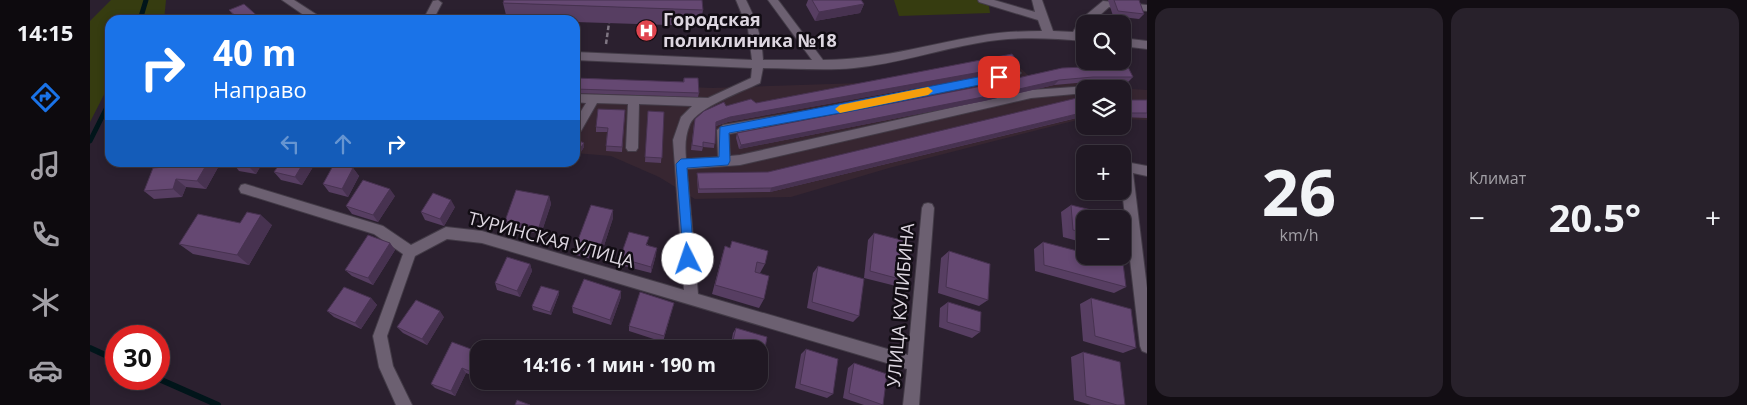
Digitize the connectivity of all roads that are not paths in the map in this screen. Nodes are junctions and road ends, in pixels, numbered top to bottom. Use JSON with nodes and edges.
{"nodes":[{"id":1,"x":741,"y":0,"type":"edge"},
{"id":2,"x":772,"y":0,"type":"edge"},
{"id":3,"x":983,"y":0,"type":"edge"},
{"id":4,"x":1037,"y":0,"type":"edge"},
{"id":5,"x":291,"y":1,"type":"edge"},
{"id":6,"x":437,"y":3,"type":"dead end"},
{"id":7,"x":1147,"y":8,"type":"edge"},
{"id":8,"x":309,"y":15,"type":"edge"},
{"id":9,"x":431,"y":15,"type":"edge"},
{"id":10,"x":1093,"y":15,"type":"edge"},
{"id":11,"x":1042,"y":18,"type":"junction"},
{"id":12,"x":1049,"y":34,"type":"junction"},
{"id":13,"x":1076,"y":36,"type":"edge"},
{"id":14,"x":1131,"y":43,"type":"edge"},
{"id":15,"x":1147,"y":45,"type":"edge"},
{"id":16,"x":580,"y":56,"type":"edge"},
{"id":17,"x":759,"y":64,"type":"junction"},
{"id":18,"x":821,"y":65,"type":"junction"},
{"id":19,"x":1016,"y":73,"type":"dead end"},
{"id":20,"x":1076,"y":90,"type":"edge"},
{"id":21,"x":580,"y":98,"type":"edge"},
{"id":22,"x":594,"y":98,"type":"junction"},
{"id":23,"x":634,"y":100,"type":"junction"},
{"id":24,"x":711,"y":102,"type":"junction"},
{"id":25,"x":580,"y":123,"type":"edge"},
{"id":26,"x":632,"y":148,"type":"dead end"},
{"id":27,"x":724,"y":161,"type":"junction"},
{"id":28,"x":681,"y":164,"type":"junction"},
{"id":29,"x":1147,"y":171,"type":"edge"},
{"id":30,"x":244,"y":189,"type":"dead end"},
{"id":31,"x":928,"y":208,"type":"dead end"},
{"id":32,"x":410,"y":252,"type":"junction"},
{"id":33,"x":691,"y":298,"type":"junction"},
{"id":34,"x":1146,"y":329,"type":"edge"},
{"id":35,"x":1147,"y":346,"type":"edge"},
{"id":36,"x":914,"y":364,"type":"junction"},
{"id":37,"x":404,"y":405,"type":"edge"},
{"id":38,"x":911,"y":405,"type":"edge"}],
"edges":[{"from":1,"to":17,"type":"street"},
{"from":2,"to":18,"type":"street"},
{"from":3,"to":11,"type":"street"},
{"from":4,"to":11,"type":"street"},
{"from":5,"to":8,"type":"street"},
{"from":6,"to":9,"type":"street"},
{"from":7,"to":10,"type":"street"},
{"from":11,"to":12,"type":"street"},
{"from":12,"to":13,"type":"street"},
{"from":12,"to":18,"type":"street"},
{"from":14,"to":15,"type":"street"},
{"from":16,"to":17,"type":"street"},
{"from":17,"to":18,"type":"street"},
{"from":17,"to":24,"type":"street"},
{"from":19,"to":27,"type":"street"},
{"from":20,"to":27,"type":"street"},
{"from":21,"to":22,"type":"street"},
{"from":22,"to":23,"type":"street"},
{"from":22,"to":25,"type":"street"},
{"from":23,"to":24,"type":"street"},
{"from":23,"to":26,"type":"street"},
{"from":24,"to":28,"type":"street"},
{"from":27,"to":28,"type":"street"},
{"from":28,"to":33,"type":"street"},
{"from":29,"to":34,"type":"street"},
{"from":30,"to":32,"type":"street"},
{"from":31,"to":36,"type":"street","name":"УЛИЦА КУЛИБИНА"},
{"from":32,"to":33,"type":"street","name":"ТУРИНСКАЯ УЛИЦА"},
{"from":32,"to":37,"type":"street"},
{"from":33,"to":36,"type":"street","name":"ТУРИНСКАЯ УЛИЦА"},
{"from":34,"to":35,"type":"street"},
{"from":36,"to":38,"type":"street","name":"УЛИЦА КУЛИБИНА"}]}
